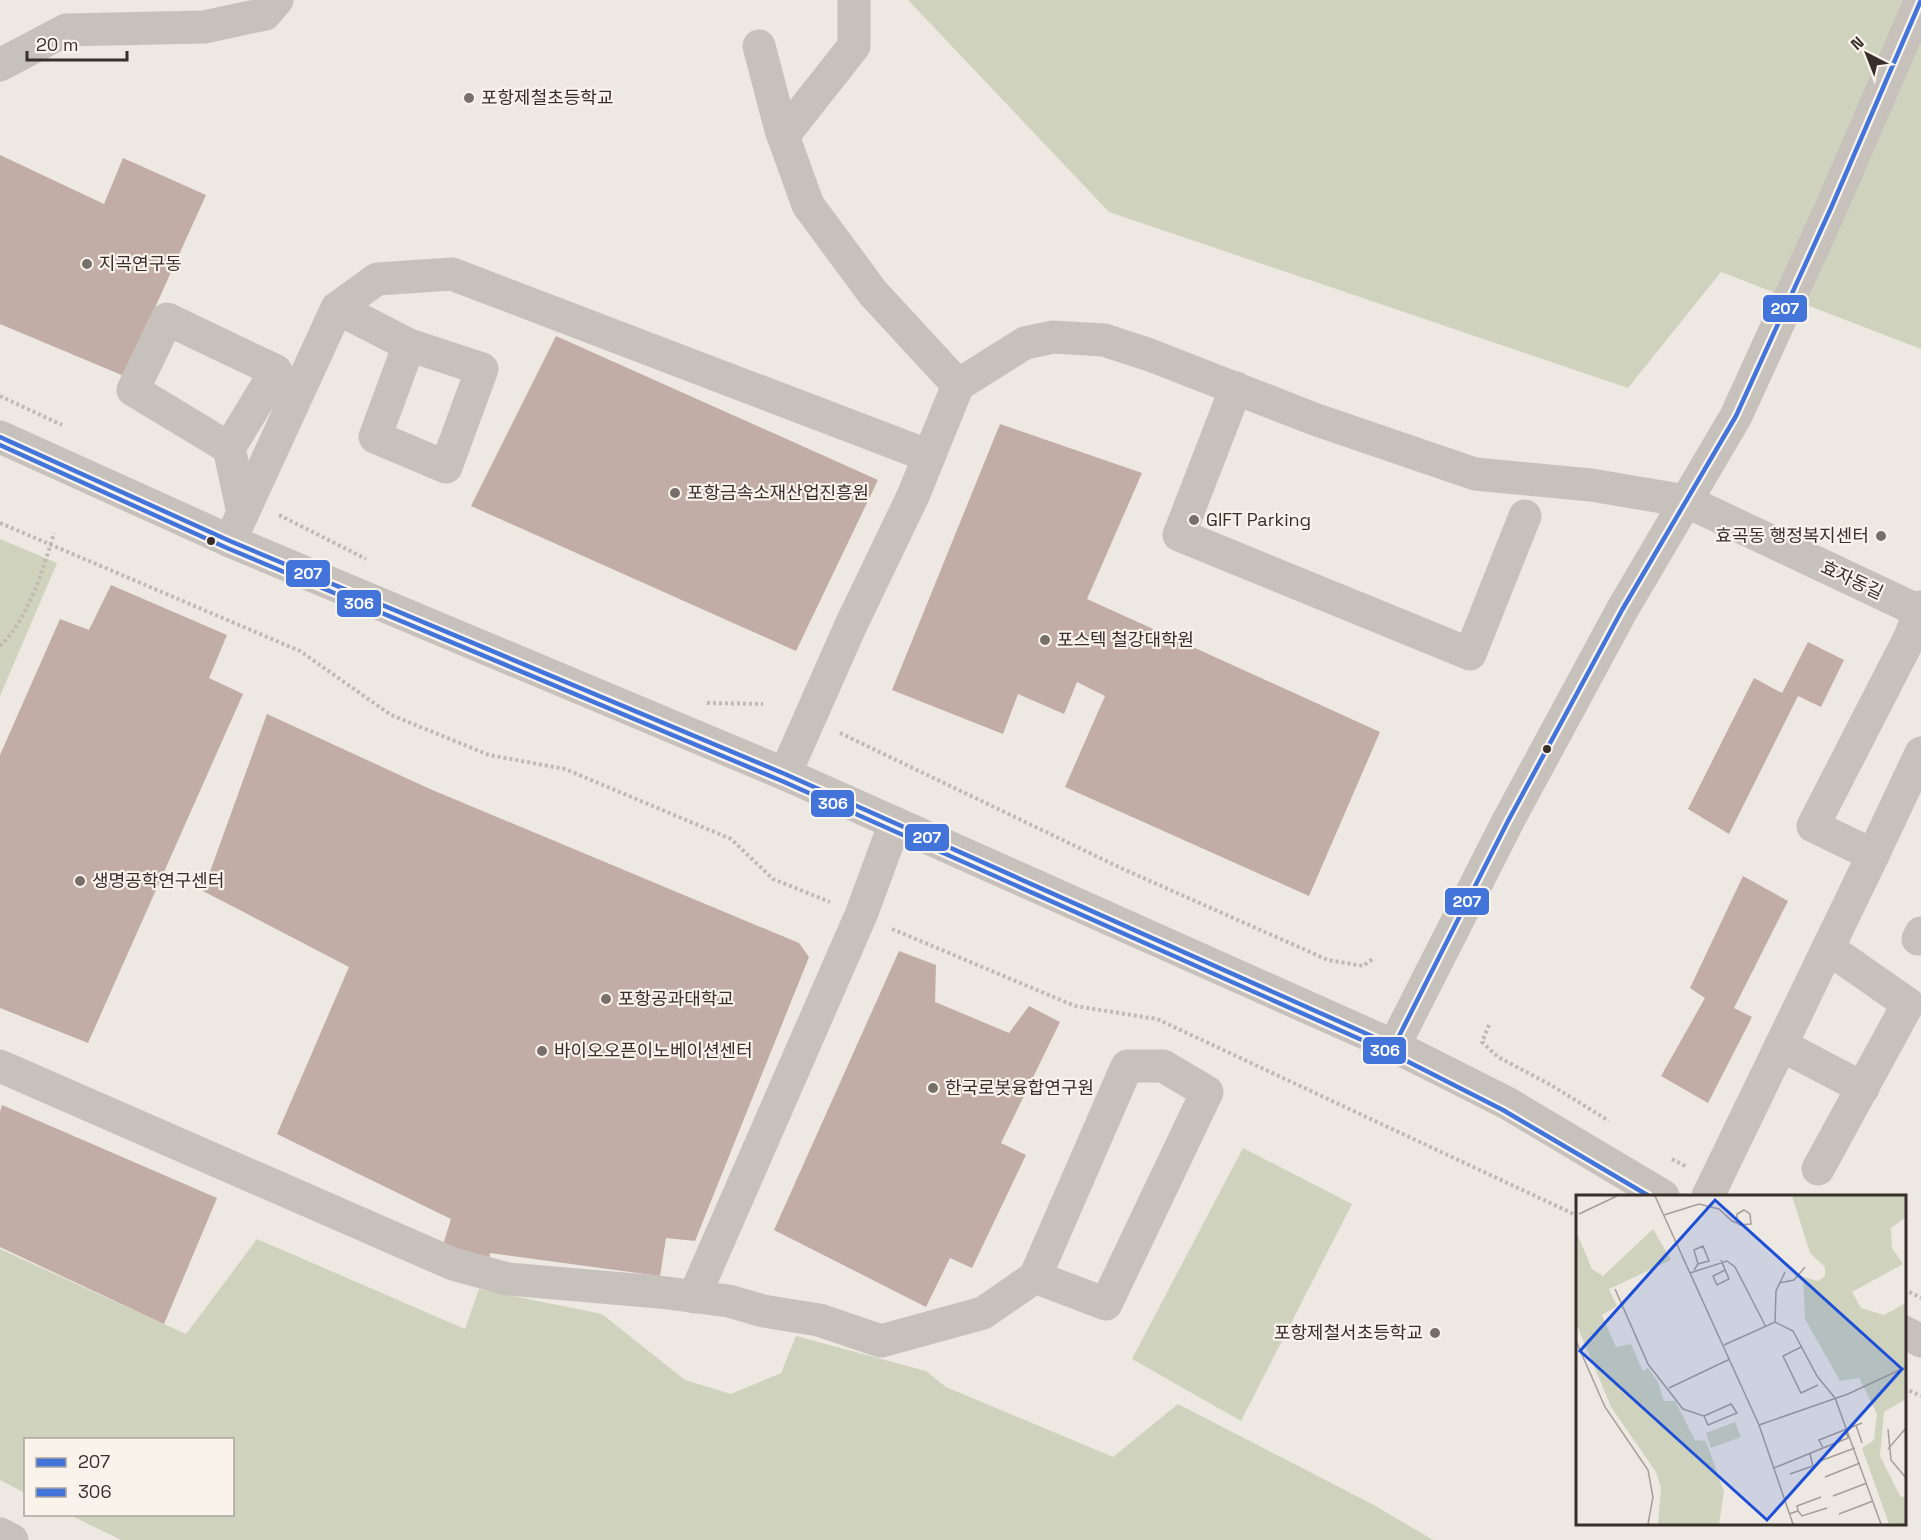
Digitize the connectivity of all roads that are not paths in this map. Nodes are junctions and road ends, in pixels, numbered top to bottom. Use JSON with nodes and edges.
{"nodes":[{"id":1,"x":277,"y":0,"type":"edge"},
{"id":2,"x":854,"y":0,"type":"edge"},
{"id":3,"x":1921,"y":0,"type":"edge"},
{"id":4,"x":232,"y":10,"type":"edge"},
{"id":5,"x":759,"y":46,"type":"dead end"},
{"id":6,"x":0,"y":65,"type":"edge"},
{"id":7,"x":783,"y":136,"type":"junction"},
{"id":8,"x":337,"y":308,"type":"junction"},
{"id":9,"x":409,"y":345,"type":"dead end"},
{"id":10,"x":958,"y":385,"type":"junction"},
{"id":11,"x":1236,"y":388,"type":"junction"},
{"id":12,"x":0,"y":437,"type":"edge"},
{"id":13,"x":229,"y":448,"type":"dead end"},
{"id":14,"x":929,"y":456,"type":"junction"},
{"id":15,"x":1686,"y":501,"type":"junction"},
{"id":16,"x":1525,"y":516,"type":"dead end"},
{"id":17,"x":236,"y":527,"type":"junction"},
{"id":18,"x":1918,"y":622,"type":"edge"},
{"id":19,"x":1921,"y":753,"type":"edge"},
{"id":20,"x":785,"y":774,"type":"junction"},
{"id":21,"x":895,"y":823,"type":"junction"},
{"id":22,"x":1873,"y":855,"type":"junction"},
{"id":23,"x":1828,"y":948,"type":"junction"},
{"id":24,"x":1781,"y":1045,"type":"junction"},
{"id":25,"x":1394,"y":1046,"type":"junction"},
{"id":26,"x":0,"y":1066,"type":"edge"},
{"id":27,"x":1863,"y":1088,"type":"junction"},
{"id":28,"x":1818,"y":1169,"type":"dead end"},
{"id":29,"x":1711,"y":1190,"type":"edge"},
{"id":30,"x":1660,"y":1195,"type":"edge"},
{"id":31,"x":1035,"y":1277,"type":"junction"},
{"id":32,"x":694,"y":1297,"type":"junction"},
{"id":33,"x":1906,"y":1333,"type":"edge"},
{"id":34,"x":1921,"y":1341,"type":"edge"},
{"id":35,"x":0,"y":1534,"type":"edge"},
{"id":36,"x":12,"y":1540,"type":"edge"}],
"edges":[{"from":1,"to":4,"type":"street"},
{"from":2,"to":7,"type":"street"},
{"from":3,"to":15,"type":"street"},
{"from":4,"to":6,"type":"street"},
{"from":5,"to":7,"type":"street"},
{"from":7,"to":10,"type":"street"},
{"from":8,"to":9,"type":"street"},
{"from":8,"to":14,"type":"street"},
{"from":8,"to":17,"type":"street"},
{"from":10,"to":11,"type":"street","name":"효자동길"},
{"from":10,"to":14,"type":"street"},
{"from":11,"to":15,"type":"street","name":"효자동길"},
{"from":11,"to":16,"type":"street"},
{"from":12,"to":17,"type":"street"},
{"from":13,"to":17,"type":"street"},
{"from":14,"to":20,"type":"street"},
{"from":15,"to":18,"type":"street","name":"효자동길"},
{"from":15,"to":25,"type":"street"},
{"from":17,"to":20,"type":"street"},
{"from":18,"to":22,"type":"street"},
{"from":19,"to":22,"type":"street"},
{"from":20,"to":21,"type":"street"},
{"from":21,"to":25,"type":"street"},
{"from":21,"to":32,"type":"street"},
{"from":22,"to":23,"type":"street"},
{"from":23,"to":24,"type":"street"},
{"from":23,"to":27,"type":"street"},
{"from":24,"to":27,"type":"street"},
{"from":24,"to":29,"type":"street"},
{"from":25,"to":30,"type":"street"},
{"from":26,"to":32,"type":"street"},
{"from":27,"to":28,"type":"street"},
{"from":31,"to":31,"type":"street"},
{"from":31,"to":32,"type":"street"},
{"from":33,"to":34,"type":"street"},
{"from":35,"to":36,"type":"street"}]}
